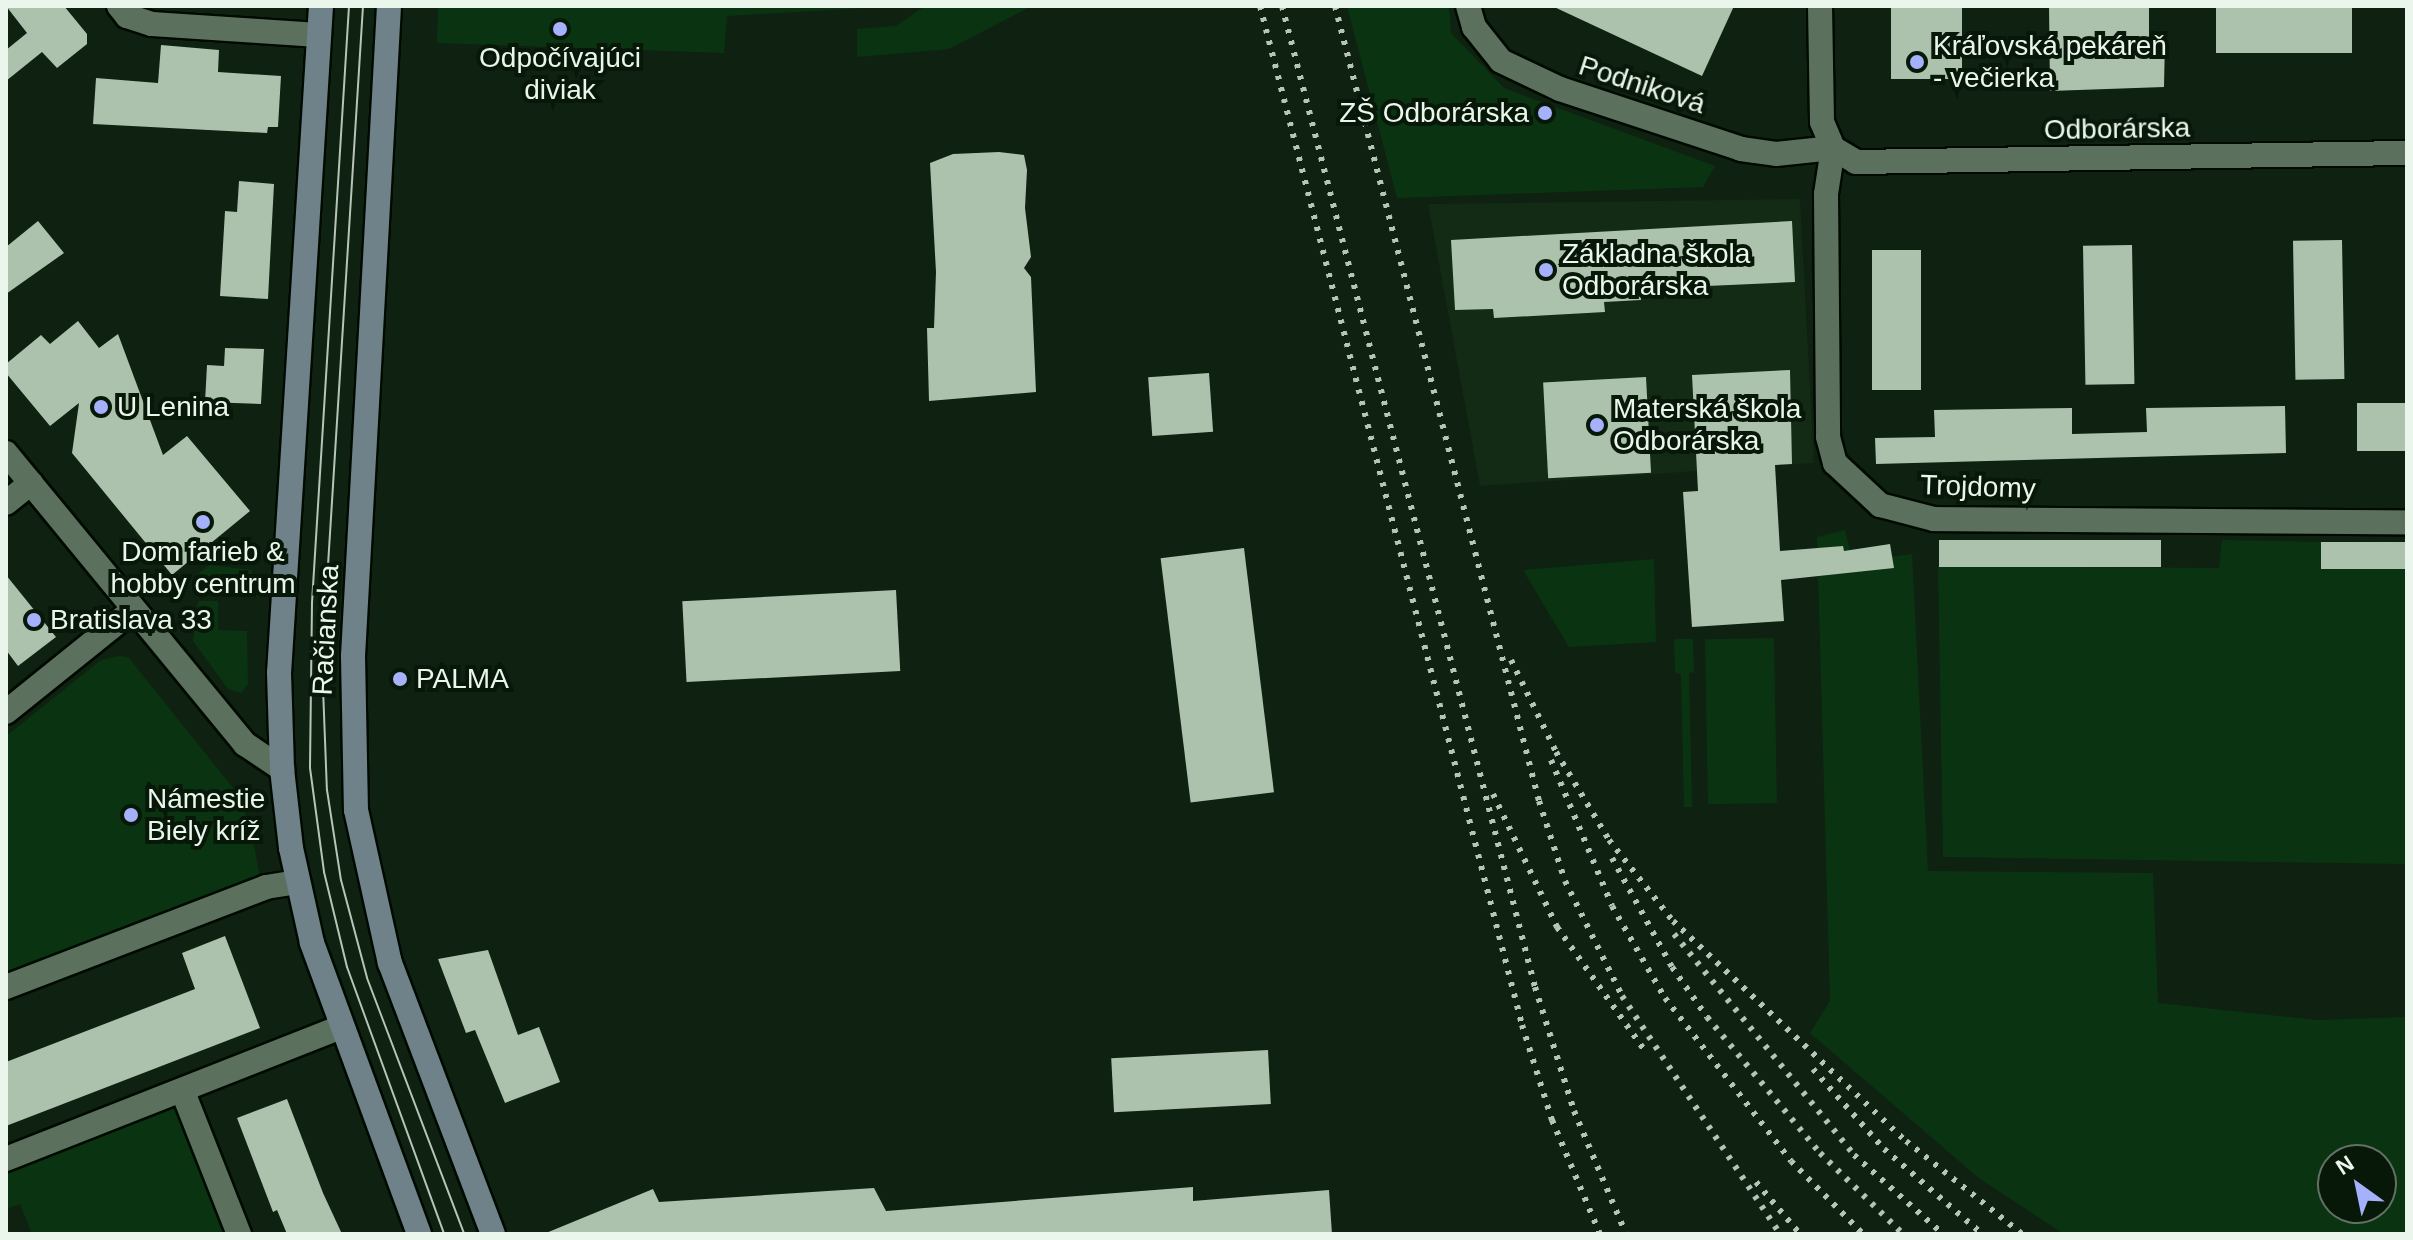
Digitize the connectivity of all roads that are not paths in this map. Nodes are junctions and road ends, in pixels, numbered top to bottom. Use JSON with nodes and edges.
{"nodes":[{"id":1,"x":119,"y":6,"type":"edge"},
{"id":2,"x":321,"y":6,"type":"edge"},
{"id":3,"x":389,"y":6,"type":"edge"},
{"id":4,"x":1468,"y":6,"type":"edge"},
{"id":5,"x":1820,"y":6,"type":"edge"},
{"id":6,"x":319,"y":35,"type":"junction"},
{"id":7,"x":1833,"y":148,"type":"junction"},
{"id":8,"x":2407,"y":153,"type":"edge"},
{"id":9,"x":6,"y":453,"type":"edge"},
{"id":10,"x":31,"y":483,"type":"junction"},
{"id":11,"x":6,"y":503,"type":"edge"},
{"id":12,"x":2407,"y":522,"type":"edge"},
{"id":13,"x":133,"y":610,"type":"junction"},
{"id":14,"x":6,"y":712,"type":"edge"},
{"id":15,"x":282,"y":769,"type":"junction"},
{"id":16,"x":297,"y":882,"type":"junction"},
{"id":17,"x":6,"y":987,"type":"edge"},
{"id":18,"x":339,"y":1028,"type":"junction"},
{"id":19,"x":183,"y":1092,"type":"junction"},
{"id":20,"x":6,"y":1159,"type":"edge"},
{"id":21,"x":239,"y":1234,"type":"edge"},
{"id":22,"x":419,"y":1234,"type":"edge"},
{"id":23,"x":493,"y":1234,"type":"edge"}],
"edges":[{"from":1,"to":6,"type":"street"},
{"from":2,"to":6,"type":"main road","name":"Račianska"},
{"from":3,"to":23,"type":"main road","name":"Račianska"},
{"from":4,"to":7,"type":"street","name":"Podniková"},
{"from":5,"to":7,"type":"street"},
{"from":6,"to":15,"type":"main road","name":"Račianska"},
{"from":7,"to":8,"type":"street","name":"Odborárska"},
{"from":7,"to":12,"type":"street","name":"Trojdomy"},
{"from":9,"to":10,"type":"street"},
{"from":10,"to":11,"type":"street"},
{"from":10,"to":13,"type":"street"},
{"from":13,"to":14,"type":"street"},
{"from":13,"to":15,"type":"street"},
{"from":15,"to":16,"type":"main road","name":"Račianska"},
{"from":16,"to":17,"type":"street"},
{"from":16,"to":18,"type":"main road","name":"Račianska"},
{"from":18,"to":19,"type":"street"},
{"from":18,"to":22,"type":"main road","name":"Račianska"},
{"from":19,"to":20,"type":"street"},
{"from":19,"to":21,"type":"street"}]}
